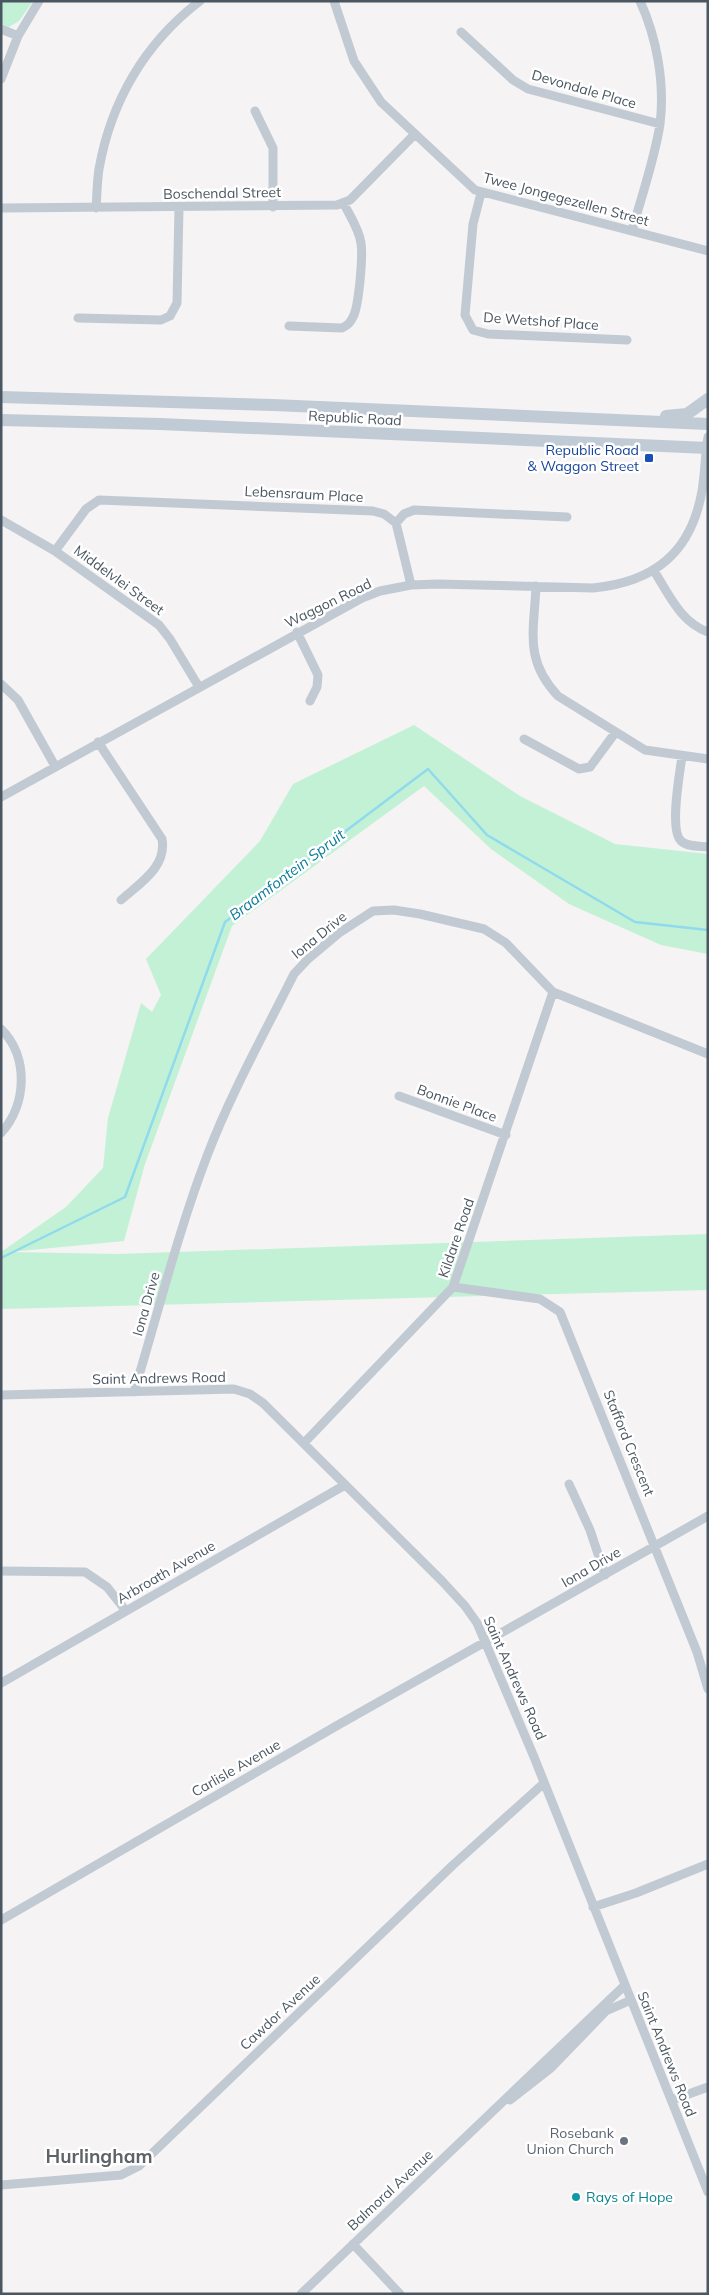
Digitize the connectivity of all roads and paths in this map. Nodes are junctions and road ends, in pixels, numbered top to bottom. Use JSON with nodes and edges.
{"nodes":[{"id":1,"x":39,"y":1,"type":"edge"},
{"id":2,"x":200,"y":1,"type":"edge"},
{"id":3,"x":334,"y":1,"type":"edge"},
{"id":4,"x":640,"y":1,"type":"edge"},
{"id":5,"x":1,"y":30,"type":"edge"},
{"id":6,"x":461,"y":32,"type":"dead end"},
{"id":7,"x":18,"y":36,"type":"junction"},
{"id":8,"x":1,"y":79,"type":"edge"},
{"id":9,"x":255,"y":111,"type":"dead end"},
{"id":10,"x":660,"y":124,"type":"junction"},
{"id":11,"x":414,"y":134,"type":"junction"},
{"id":12,"x":481,"y":193,"type":"junction"},
{"id":13,"x":344,"y":204,"type":"junction"},
{"id":14,"x":273,"y":207,"type":"junction"},
{"id":15,"x":1,"y":208,"type":"edge"},
{"id":16,"x":96,"y":208,"type":"junction"},
{"id":17,"x":179,"y":208,"type":"junction"},
{"id":18,"x":632,"y":231,"type":"junction"},
{"id":19,"x":708,"y":251,"type":"edge"},
{"id":20,"x":78,"y":318,"type":"dead end"},
{"id":21,"x":289,"y":326,"type":"dead end"},
{"id":22,"x":627,"y":340,"type":"dead end"},
{"id":23,"x":1,"y":397,"type":"edge"},
{"id":24,"x":708,"y":399,"type":"edge"},
{"id":25,"x":1,"y":420,"type":"edge"},
{"id":26,"x":623,"y":420,"type":"junction"},
{"id":27,"x":708,"y":424,"type":"edge"},
{"id":28,"x":707,"y":444,"type":"edge"},
{"id":29,"x":567,"y":516,"type":"dead end"},
{"id":30,"x":1,"y":520,"type":"edge"},
{"id":31,"x":396,"y":523,"type":"junction"},
{"id":32,"x":55,"y":551,"type":"junction"},
{"id":33,"x":654,"y":571,"type":"junction"},
{"id":34,"x":411,"y":585,"type":"junction"},
{"id":35,"x":536,"y":586,"type":"junction"},
{"id":36,"x":297,"y":632,"type":"junction"},
{"id":37,"x":708,"y":632,"type":"edge"},
{"id":38,"x":1,"y":684,"type":"edge"},
{"id":39,"x":199,"y":687,"type":"junction"},
{"id":40,"x":310,"y":701,"type":"dead end"},
{"id":41,"x":615,"y":733,"type":"junction"},
{"id":42,"x":524,"y":739,"type":"dead end"},
{"id":43,"x":98,"y":742,"type":"junction"},
{"id":44,"x":682,"y":756,"type":"junction"},
{"id":45,"x":708,"y":759,"type":"edge"},
{"id":46,"x":55,"y":766,"type":"junction"},
{"id":47,"x":1,"y":797,"type":"edge"},
{"id":48,"x":708,"y":848,"type":"edge"},
{"id":49,"x":121,"y":900,"type":"dead end"},
{"id":50,"x":552,"y":992,"type":"junction"},
{"id":51,"x":1,"y":1029,"type":"edge"},
{"id":52,"x":708,"y":1054,"type":"edge"},
{"id":53,"x":399,"y":1096,"type":"dead end"},
{"id":54,"x":1,"y":1133,"type":"edge"},
{"id":55,"x":506,"y":1135,"type":"junction"},
{"id":56,"x":453,"y":1287,"type":"junction"},
{"id":57,"x":134,"y":1392,"type":"junction"},
{"id":58,"x":1,"y":1396,"type":"edge"},
{"id":59,"x":304,"y":1443,"type":"junction"},
{"id":60,"x":569,"y":1484,"type":"dead end"},
{"id":61,"x":345,"y":1485,"type":"junction"},
{"id":62,"x":708,"y":1516,"type":"edge"},
{"id":63,"x":655,"y":1546,"type":"junction"},
{"id":64,"x":1,"y":1571,"type":"edge"},
{"id":65,"x":605,"y":1574,"type":"junction"},
{"id":66,"x":126,"y":1611,"type":"junction"},
{"id":67,"x":486,"y":1641,"type":"junction"},
{"id":68,"x":1,"y":1683,"type":"edge"},
{"id":69,"x":708,"y":1690,"type":"edge"},
{"id":70,"x":544,"y":1783,"type":"junction"},
{"id":71,"x":708,"y":1864,"type":"edge"},
{"id":72,"x":593,"y":1907,"type":"junction"},
{"id":73,"x":1,"y":1920,"type":"edge"},
{"id":74,"x":625,"y":1985,"type":"junction"},
{"id":75,"x":631,"y":2000,"type":"junction"},
{"id":76,"x":559,"y":2046,"type":"junction"},
{"id":77,"x":566,"y":2054,"type":"junction"},
{"id":78,"x":708,"y":2087,"type":"edge"},
{"id":79,"x":672,"y":2100,"type":"junction"},
{"id":80,"x":499,"y":2107,"type":"junction"},
{"id":81,"x":1,"y":2185,"type":"edge"},
{"id":82,"x":708,"y":2192,"type":"edge"},
{"id":83,"x":353,"y":2244,"type":"junction"},
{"id":84,"x":301,"y":2294,"type":"edge"},
{"id":85,"x":400,"y":2294,"type":"edge"}],
"edges":[{"from":1,"to":7,"type":"street"},
{"from":2,"to":16,"type":"street"},
{"from":3,"to":11,"type":"street","name":"Twee Jongegezellen Street"},
{"from":4,"to":10,"type":"street"},
{"from":5,"to":7,"type":"street"},
{"from":6,"to":10,"type":"street","name":"Devondale Place"},
{"from":7,"to":8,"type":"street"},
{"from":9,"to":14,"type":"street"},
{"from":10,"to":18,"type":"street"},
{"from":11,"to":12,"type":"street","name":"Twee Jongegezellen Street"},
{"from":11,"to":13,"type":"street"},
{"from":12,"to":18,"type":"street","name":"Twee Jongegezellen Street"},
{"from":12,"to":22,"type":"street","name":"De Wetshof Place"},
{"from":13,"to":14,"type":"street","name":"Boschendal Street"},
{"from":13,"to":21,"type":"street"},
{"from":14,"to":17,"type":"street","name":"Boschendal Street"},
{"from":15,"to":16,"type":"street","name":"Boschendal Street"},
{"from":16,"to":17,"type":"street","name":"Boschendal Street"},
{"from":17,"to":20,"type":"street"},
{"from":18,"to":19,"type":"street","name":"Twee Jongegezellen Street"},
{"from":23,"to":26,"type":"main road","name":"Republic Road"},
{"from":24,"to":26,"type":"main road"},
{"from":25,"to":28,"type":"main road","name":"Republic Road"},
{"from":26,"to":27,"type":"main road","name":"Republic Road"},
{"from":28,"to":33,"type":"street","name":"Waggon Road"},
{"from":29,"to":31,"type":"street"},
{"from":30,"to":32,"type":"street","name":"Middelvlei Street"},
{"from":31,"to":32,"type":"street","name":"Lebensraum Place"},
{"from":31,"to":34,"type":"street"},
{"from":32,"to":39,"type":"street","name":"Middelvlei Street"},
{"from":33,"to":35,"type":"street","name":"Waggon Road"},
{"from":33,"to":37,"type":"street"},
{"from":34,"to":35,"type":"street","name":"Waggon Road"},
{"from":34,"to":36,"type":"street","name":"Waggon Road"},
{"from":35,"to":41,"type":"street"},
{"from":36,"to":39,"type":"street","name":"Waggon Road"},
{"from":36,"to":40,"type":"street"},
{"from":38,"to":46,"type":"street"},
{"from":39,"to":43,"type":"street","name":"Waggon Road"},
{"from":41,"to":42,"type":"street"},
{"from":41,"to":44,"type":"street"},
{"from":43,"to":46,"type":"street","name":"Waggon Road"},
{"from":43,"to":49,"type":"street"},
{"from":44,"to":45,"type":"street"},
{"from":44,"to":48,"type":"street"},
{"from":46,"to":47,"type":"street","name":"Waggon Road"},
{"from":50,"to":52,"type":"street","name":"Iona Drive"},
{"from":50,"to":55,"type":"street","name":"Kildare Road"},
{"from":50,"to":57,"type":"street","name":"Iona Drive"},
{"from":51,"to":54,"type":"street"},
{"from":53,"to":55,"type":"street","name":"Bonnie Place"},
{"from":55,"to":56,"type":"street","name":"Kildare Road"},
{"from":56,"to":59,"type":"street","name":"Kildare Road"},
{"from":56,"to":63,"type":"street","name":"Stafford Crescent"},
{"from":57,"to":58,"type":"street","name":"Saint Andrews Road"},
{"from":57,"to":59,"type":"street","name":"Saint Andrews Road"},
{"from":59,"to":61,"type":"street","name":"Saint Andrews Road"},
{"from":60,"to":65,"type":"street"},
{"from":61,"to":66,"type":"street","name":"Arbroath Avenue"},
{"from":61,"to":67,"type":"street","name":"Saint Andrews Road"},
{"from":62,"to":63,"type":"street","name":"Iona Drive"},
{"from":63,"to":65,"type":"street","name":"Iona Drive"},
{"from":63,"to":69,"type":"street","name":"Stafford Crescent"},
{"from":64,"to":66,"type":"street"},
{"from":65,"to":67,"type":"street","name":"Iona Drive"},
{"from":66,"to":68,"type":"street","name":"Arbroath Avenue"},
{"from":67,"to":70,"type":"street","name":"Saint Andrews Road"},
{"from":67,"to":73,"type":"street","name":"Carlisle Avenue"},
{"from":70,"to":72,"type":"street","name":"Saint Andrews Road"},
{"from":70,"to":81,"type":"street","name":"Cawdor Avenue"},
{"from":71,"to":72,"type":"street"},
{"from":72,"to":74,"type":"street","name":"Saint Andrews Road"},
{"from":74,"to":75,"type":"street","name":"Saint Andrews Road"},
{"from":74,"to":76,"type":"street","name":"Balmoral Avenue"},
{"from":75,"to":77,"type":"street","name":"Balmoral Avenue"},
{"from":75,"to":79,"type":"street","name":"Saint Andrews Road"},
{"from":76,"to":77,"type":"street"},
{"from":76,"to":80,"type":"street","name":"Balmoral Avenue"},
{"from":77,"to":80,"type":"street","name":"Balmoral Avenue"},
{"from":78,"to":79,"type":"street"},
{"from":79,"to":82,"type":"street","name":"Saint Andrews Road"},
{"from":80,"to":83,"type":"street","name":"Balmoral Avenue"},
{"from":83,"to":84,"type":"street","name":"Balmoral Avenue"},
{"from":83,"to":85,"type":"street"}]}
